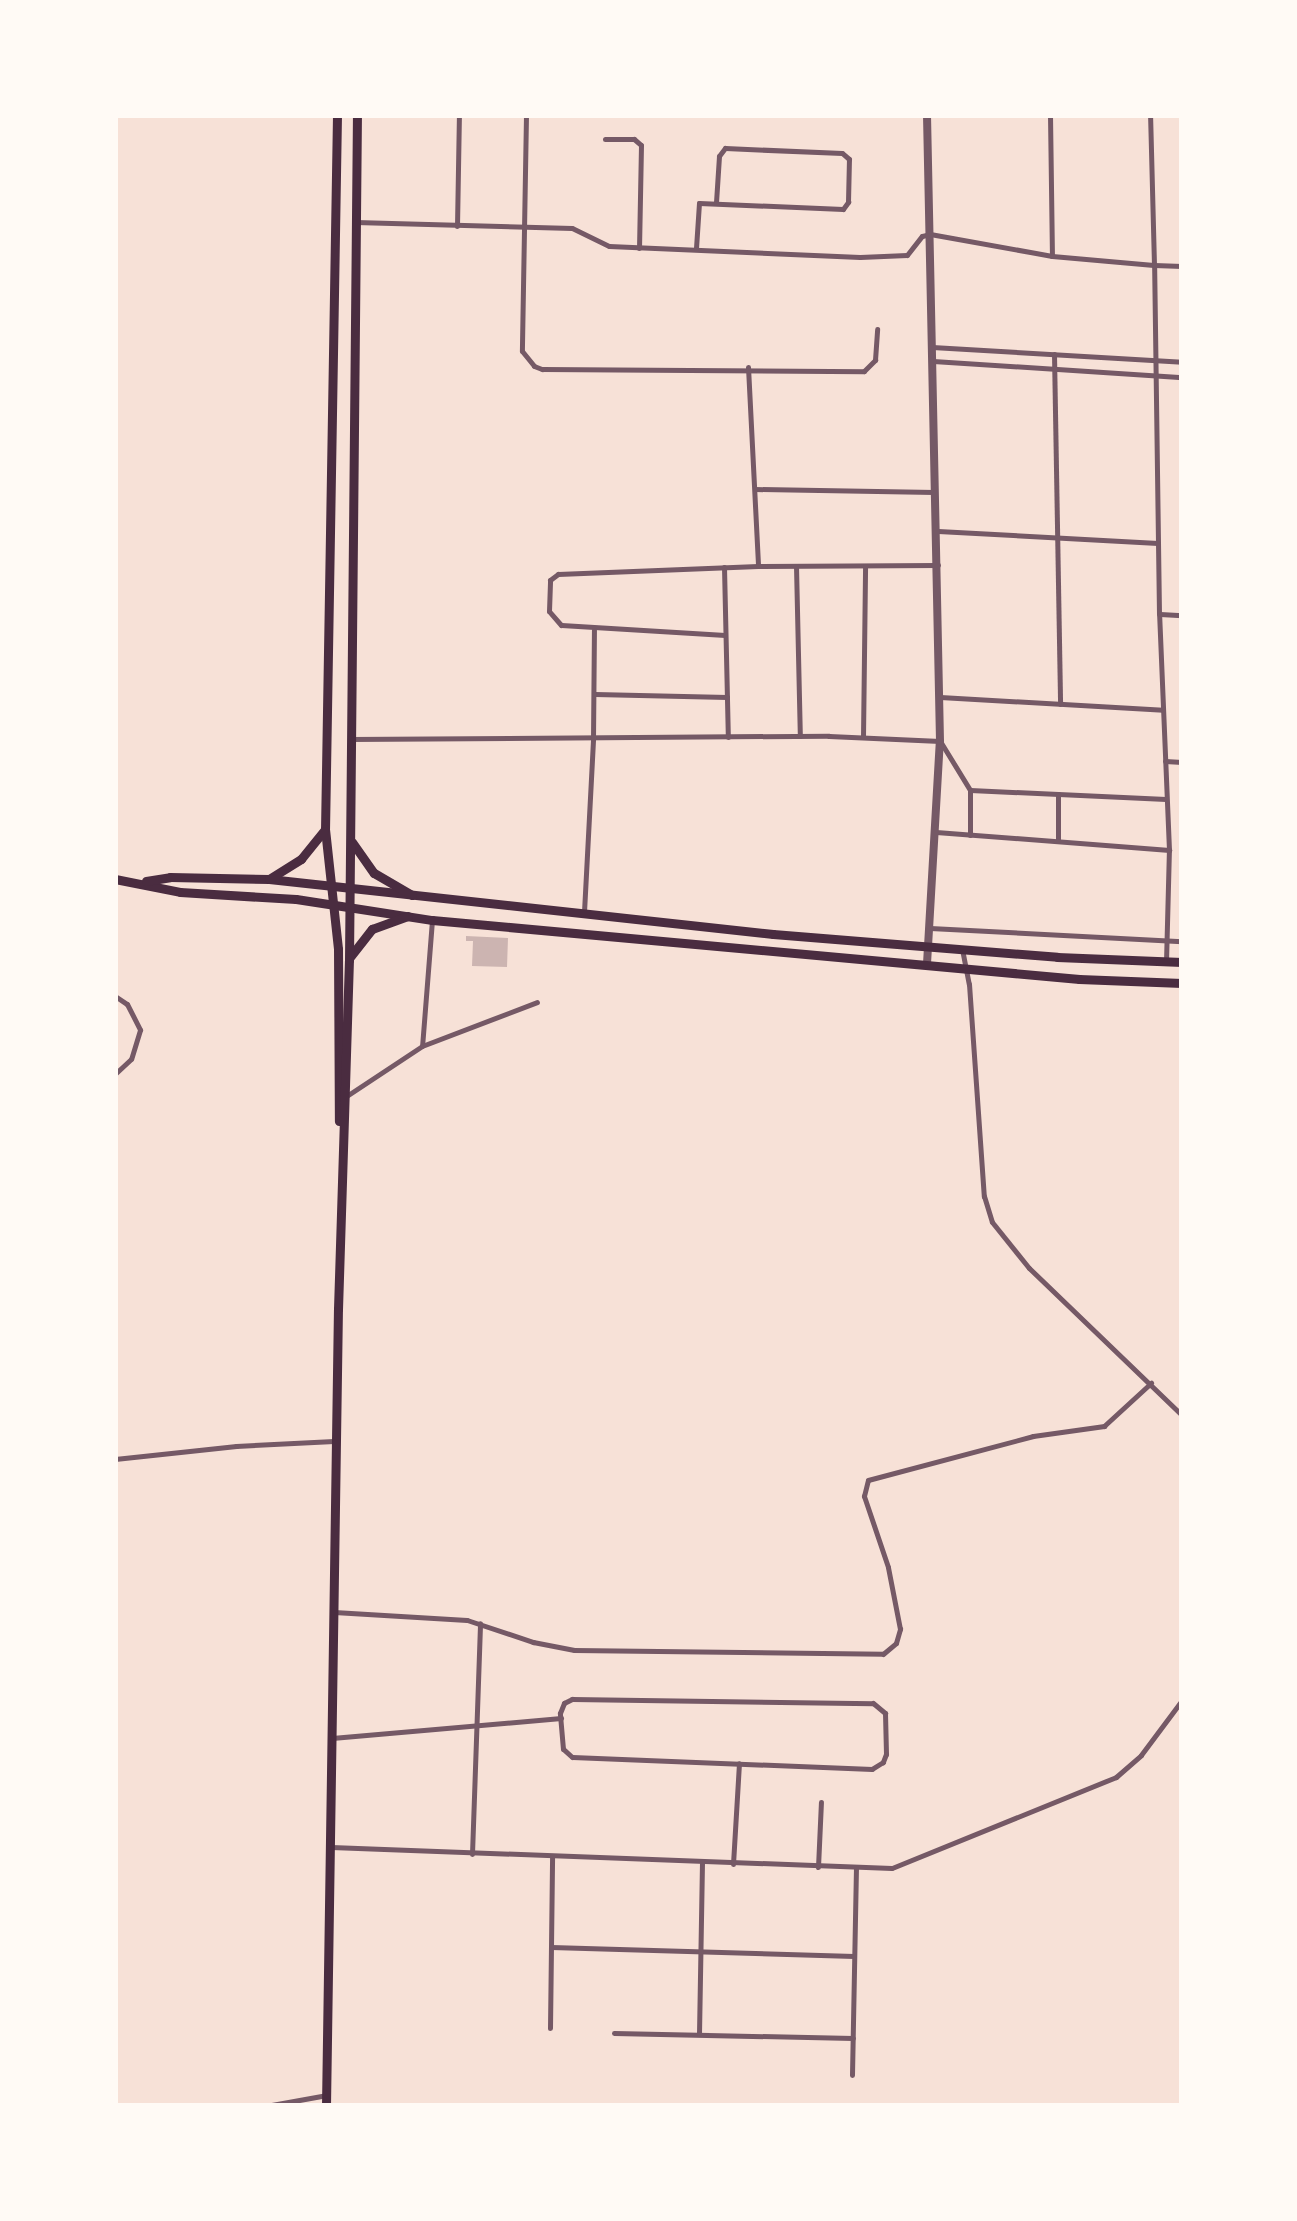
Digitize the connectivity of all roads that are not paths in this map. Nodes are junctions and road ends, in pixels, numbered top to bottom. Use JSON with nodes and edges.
{"nodes":[{"id":1,"x":338,"y":115,"type":"edge"},
{"id":2,"x":356,"y":115,"type":"edge"},
{"id":3,"x":459,"y":115,"type":"edge"},
{"id":4,"x":526,"y":115,"type":"edge"},
{"id":5,"x":927,"y":115,"type":"edge"},
{"id":6,"x":1050,"y":115,"type":"edge"},
{"id":7,"x":1150,"y":115,"type":"edge"},
{"id":8,"x":605,"y":139,"type":"dead end"},
{"id":9,"x":716,"y":203,"type":"junction"},
{"id":10,"x":355,"y":222,"type":"junction"},
{"id":11,"x":457,"y":226,"type":"junction"},
{"id":12,"x":524,"y":228,"type":"junction"},
{"id":13,"x":930,"y":234,"type":"junction"},
{"id":14,"x":696,"y":248,"type":"junction"},
{"id":15,"x":639,"y":249,"type":"junction"},
{"id":16,"x":1052,"y":256,"type":"junction"},
{"id":17,"x":1154,"y":265,"type":"junction"},
{"id":18,"x":1182,"y":266,"type":"edge"},
{"id":19,"x":877,"y":329,"type":"dead end"},
{"id":20,"x":932,"y":347,"type":"junction"},
{"id":21,"x":1054,"y":354,"type":"junction"},
{"id":22,"x":933,"y":360,"type":"junction"},
{"id":23,"x":1154,"y":360,"type":"junction"},
{"id":24,"x":1182,"y":362,"type":"edge"},
{"id":25,"x":748,"y":367,"type":"junction"},
{"id":26,"x":1054,"y":368,"type":"junction"},
{"id":27,"x":1154,"y":375,"type":"junction"},
{"id":28,"x":1182,"y":377,"type":"edge"},
{"id":29,"x":755,"y":489,"type":"junction"},
{"id":30,"x":936,"y":492,"type":"junction"},
{"id":31,"x":938,"y":531,"type":"junction"},
{"id":32,"x":1058,"y":538,"type":"junction"},
{"id":33,"x":1158,"y":543,"type":"junction"},
{"id":34,"x":938,"y":565,"type":"junction"},
{"id":35,"x":758,"y":566,"type":"junction"},
{"id":36,"x":796,"y":566,"type":"junction"},
{"id":37,"x":864,"y":566,"type":"junction"},
{"id":38,"x":724,"y":567,"type":"junction"},
{"id":39,"x":1159,"y":614,"type":"junction"},
{"id":40,"x":1182,"y":615,"type":"edge"},
{"id":41,"x":594,"y":630,"type":"junction"},
{"id":42,"x":726,"y":635,"type":"junction"},
{"id":43,"x":594,"y":694,"type":"junction"},
{"id":44,"x":727,"y":697,"type":"junction"},
{"id":45,"x":940,"y":698,"type":"junction"},
{"id":46,"x":1060,"y":704,"type":"junction"},
{"id":47,"x":1162,"y":710,"type":"junction"},
{"id":48,"x":800,"y":736,"type":"junction"},
{"id":49,"x":728,"y":737,"type":"junction"},
{"id":50,"x":863,"y":738,"type":"junction"},
{"id":51,"x":348,"y":739,"type":"junction"},
{"id":52,"x":594,"y":739,"type":"junction"},
{"id":53,"x":940,"y":742,"type":"junction"},
{"id":54,"x":1164,"y":761,"type":"junction"},
{"id":55,"x":1182,"y":762,"type":"edge"},
{"id":56,"x":970,"y":790,"type":"junction"},
{"id":57,"x":1058,"y":794,"type":"junction"},
{"id":58,"x":1166,"y":799,"type":"junction"},
{"id":59,"x":325,"y":829,"type":"junction"},
{"id":60,"x":936,"y":832,"type":"junction"},
{"id":61,"x":970,"y":834,"type":"junction"},
{"id":62,"x":350,"y":837,"type":"junction"},
{"id":63,"x":1058,"y":841,"type":"junction"},
{"id":64,"x":1169,"y":850,"type":"junction"},
{"id":65,"x":269,"y":878,"type":"junction"},
{"id":66,"x":115,"y":879,"type":"edge"},
{"id":67,"x":138,"y":882,"type":"junction"},
{"id":68,"x":328,"y":884,"type":"junction"},
{"id":69,"x":349,"y":887,"type":"junction"},
{"id":70,"x":412,"y":895,"type":"junction"},
{"id":71,"x":331,"y":904,"type":"junction"},
{"id":72,"x":349,"y":906,"type":"junction"},
{"id":73,"x":584,"y":913,"type":"junction"},
{"id":74,"x":408,"y":916,"type":"junction"},
{"id":75,"x":432,"y":920,"type":"junction"},
{"id":76,"x":929,"y":928,"type":"junction"},
{"id":77,"x":1168,"y":941,"type":"junction"},
{"id":78,"x":1182,"y":942,"type":"edge"},
{"id":79,"x":927,"y":944,"type":"junction"},
{"id":80,"x":962,"y":949,"type":"junction"},
{"id":81,"x":348,"y":960,"type":"junction"},
{"id":82,"x":1166,"y":962,"type":"junction"},
{"id":83,"x":1182,"y":962,"type":"edge"},
{"id":84,"x":927,"y":964,"type":"junction"},
{"id":85,"x":962,"y":966,"type":"junction"},
{"id":86,"x":1182,"y":983,"type":"edge"},
{"id":87,"x":115,"y":996,"type":"edge"},
{"id":88,"x":537,"y":1002,"type":"dead end"},
{"id":89,"x":422,"y":1046,"type":"junction"},
{"id":90,"x":115,"y":1074,"type":"edge"},
{"id":91,"x":344,"y":1097,"type":"junction"},
{"id":92,"x":342,"y":1138,"type":"junction"},
{"id":93,"x":1152,"y":1384,"type":"junction"},
{"id":94,"x":1182,"y":1415,"type":"edge"},
{"id":95,"x":336,"y":1441,"type":"junction"},
{"id":96,"x":115,"y":1459,"type":"edge"},
{"id":97,"x":334,"y":1612,"type":"junction"},
{"id":98,"x":480,"y":1622,"type":"junction"},
{"id":99,"x":1182,"y":1700,"type":"edge"},
{"id":100,"x":561,"y":1718,"type":"junction"},
{"id":101,"x":476,"y":1724,"type":"junction"},
{"id":102,"x":332,"y":1738,"type":"junction"},
{"id":103,"x":740,"y":1764,"type":"junction"},
{"id":104,"x":820,"y":1802,"type":"dead end"},
{"id":105,"x":331,"y":1847,"type":"junction"},
{"id":106,"x":472,"y":1854,"type":"junction"},
{"id":107,"x":552,"y":1857,"type":"junction"},
{"id":108,"x":702,"y":1862,"type":"junction"},
{"id":109,"x":733,"y":1864,"type":"junction"},
{"id":110,"x":818,"y":1867,"type":"junction"},
{"id":111,"x":856,"y":1868,"type":"junction"},
{"id":112,"x":551,"y":1947,"type":"junction"},
{"id":113,"x":700,"y":1950,"type":"junction"},
{"id":114,"x":854,"y":1956,"type":"junction"},
{"id":115,"x":550,"y":2028,"type":"dead end"},
{"id":116,"x":614,"y":2033,"type":"dead end"},
{"id":117,"x":699,"y":2035,"type":"junction"},
{"id":118,"x":853,"y":2038,"type":"junction"},
{"id":119,"x":852,"y":2075,"type":"dead end"},
{"id":120,"x":326,"y":2100,"type":"edge"},
{"id":121,"x":266,"y":2106,"type":"edge"}],
"edges":[{"from":1,"to":59,"type":"main road"},
{"from":2,"to":10,"type":"main road"},
{"from":3,"to":11,"type":"street"},
{"from":4,"to":12,"type":"street"},
{"from":5,"to":13,"type":"street"},
{"from":6,"to":16,"type":"street"},
{"from":7,"to":17,"type":"street"},
{"from":8,"to":15,"type":"street"},
{"from":9,"to":9,"type":"street"},
{"from":9,"to":14,"type":"street"},
{"from":10,"to":11,"type":"street"},
{"from":10,"to":51,"type":"main road"},
{"from":11,"to":12,"type":"street"},
{"from":12,"to":15,"type":"street"},
{"from":12,"to":25,"type":"street"},
{"from":13,"to":14,"type":"street"},
{"from":13,"to":16,"type":"street"},
{"from":13,"to":20,"type":"street"},
{"from":14,"to":15,"type":"street"},
{"from":16,"to":17,"type":"street"},
{"from":17,"to":18,"type":"street"},
{"from":17,"to":23,"type":"street"},
{"from":19,"to":25,"type":"street"},
{"from":20,"to":21,"type":"street"},
{"from":20,"to":22,"type":"street"},
{"from":21,"to":23,"type":"street"},
{"from":21,"to":26,"type":"street"},
{"from":22,"to":26,"type":"street"},
{"from":22,"to":30,"type":"street"},
{"from":23,"to":24,"type":"street"},
{"from":23,"to":27,"type":"street"},
{"from":25,"to":29,"type":"street"},
{"from":26,"to":27,"type":"street"},
{"from":26,"to":32,"type":"street"},
{"from":27,"to":28,"type":"street"},
{"from":27,"to":33,"type":"street"},
{"from":29,"to":30,"type":"street"},
{"from":29,"to":35,"type":"street"},
{"from":30,"to":31,"type":"street"},
{"from":31,"to":32,"type":"street"},
{"from":31,"to":34,"type":"street"},
{"from":32,"to":33,"type":"street"},
{"from":32,"to":46,"type":"street"},
{"from":33,"to":39,"type":"street"},
{"from":34,"to":37,"type":"street"},
{"from":34,"to":45,"type":"street"},
{"from":35,"to":36,"type":"street"},
{"from":35,"to":38,"type":"street"},
{"from":36,"to":37,"type":"street"},
{"from":36,"to":48,"type":"street"},
{"from":37,"to":50,"type":"street"},
{"from":38,"to":41,"type":"street"},
{"from":38,"to":42,"type":"street"},
{"from":39,"to":40,"type":"street"},
{"from":39,"to":47,"type":"street"},
{"from":41,"to":42,"type":"street"},
{"from":41,"to":43,"type":"street"},
{"from":42,"to":44,"type":"street"},
{"from":43,"to":44,"type":"street"},
{"from":43,"to":52,"type":"street"},
{"from":44,"to":49,"type":"street"},
{"from":45,"to":46,"type":"street"},
{"from":45,"to":53,"type":"street"},
{"from":46,"to":47,"type":"street"},
{"from":47,"to":54,"type":"street"},
{"from":48,"to":49,"type":"street"},
{"from":48,"to":50,"type":"street"},
{"from":49,"to":52,"type":"street"},
{"from":50,"to":53,"type":"street"},
{"from":51,"to":52,"type":"street"},
{"from":51,"to":62,"type":"main road"},
{"from":52,"to":73,"type":"street"},
{"from":53,"to":56,"type":"street"},
{"from":53,"to":60,"type":"street"},
{"from":54,"to":55,"type":"street"},
{"from":54,"to":58,"type":"street"},
{"from":56,"to":57,"type":"street"},
{"from":56,"to":61,"type":"street"},
{"from":57,"to":58,"type":"street"},
{"from":57,"to":63,"type":"street"},
{"from":58,"to":64,"type":"street"},
{"from":59,"to":65,"type":"main road"},
{"from":59,"to":68,"type":"main road"},
{"from":60,"to":61,"type":"street"},
{"from":60,"to":76,"type":"street"},
{"from":61,"to":63,"type":"street"},
{"from":62,"to":69,"type":"main road"},
{"from":62,"to":70,"type":"main road"},
{"from":63,"to":64,"type":"street"},
{"from":64,"to":77,"type":"street"},
{"from":65,"to":67,"type":"main road"},
{"from":65,"to":68,"type":"main road"},
{"from":66,"to":67,"type":"main road"},
{"from":67,"to":71,"type":"main road"},
{"from":68,"to":69,"type":"main road"},
{"from":68,"to":71,"type":"main road"},
{"from":69,"to":70,"type":"main road"},
{"from":69,"to":72,"type":"main road"},
{"from":70,"to":73,"type":"main road"},
{"from":71,"to":72,"type":"main road"},
{"from":71,"to":92,"type":"main road"},
{"from":72,"to":74,"type":"main road"},
{"from":72,"to":81,"type":"main road"},
{"from":73,"to":79,"type":"main road"},
{"from":74,"to":75,"type":"main road"},
{"from":74,"to":81,"type":"main road"},
{"from":75,"to":84,"type":"main road"},
{"from":75,"to":89,"type":"street"},
{"from":76,"to":77,"type":"street"},
{"from":76,"to":79,"type":"street"},
{"from":77,"to":78,"type":"street"},
{"from":77,"to":82,"type":"street"},
{"from":79,"to":80,"type":"main road"},
{"from":79,"to":84,"type":"street"},
{"from":80,"to":82,"type":"main road"},
{"from":80,"to":85,"type":"street"},
{"from":81,"to":91,"type":"main road"},
{"from":82,"to":83,"type":"main road"},
{"from":84,"to":85,"type":"main road"},
{"from":85,"to":86,"type":"main road"},
{"from":85,"to":93,"type":"street"},
{"from":87,"to":90,"type":"street"},
{"from":88,"to":89,"type":"street"},
{"from":89,"to":91,"type":"street"},
{"from":91,"to":92,"type":"main road"},
{"from":92,"to":95,"type":"main road"},
{"from":93,"to":94,"type":"street"},
{"from":93,"to":98,"type":"street"},
{"from":95,"to":96,"type":"street"},
{"from":95,"to":97,"type":"main road"},
{"from":97,"to":98,"type":"street"},
{"from":97,"to":102,"type":"main road"},
{"from":98,"to":101,"type":"street"},
{"from":99,"to":111,"type":"street"},
{"from":100,"to":101,"type":"street"},
{"from":100,"to":103,"type":"street"},
{"from":100,"to":103,"type":"street"},
{"from":101,"to":102,"type":"street"},
{"from":101,"to":106,"type":"street"},
{"from":102,"to":105,"type":"main road"},
{"from":103,"to":109,"type":"street"},
{"from":104,"to":110,"type":"street"},
{"from":105,"to":106,"type":"street"},
{"from":105,"to":120,"type":"main road"},
{"from":106,"to":107,"type":"street"},
{"from":107,"to":108,"type":"street"},
{"from":107,"to":112,"type":"street"},
{"from":108,"to":109,"type":"street"},
{"from":108,"to":113,"type":"street"},
{"from":109,"to":110,"type":"street"},
{"from":110,"to":111,"type":"street"},
{"from":111,"to":114,"type":"street"},
{"from":112,"to":113,"type":"street"},
{"from":112,"to":115,"type":"street"},
{"from":113,"to":114,"type":"street"},
{"from":113,"to":117,"type":"street"},
{"from":114,"to":118,"type":"street"},
{"from":116,"to":117,"type":"street"},
{"from":117,"to":118,"type":"street"},
{"from":118,"to":119,"type":"street"},
{"from":120,"to":121,"type":"street"}]}
